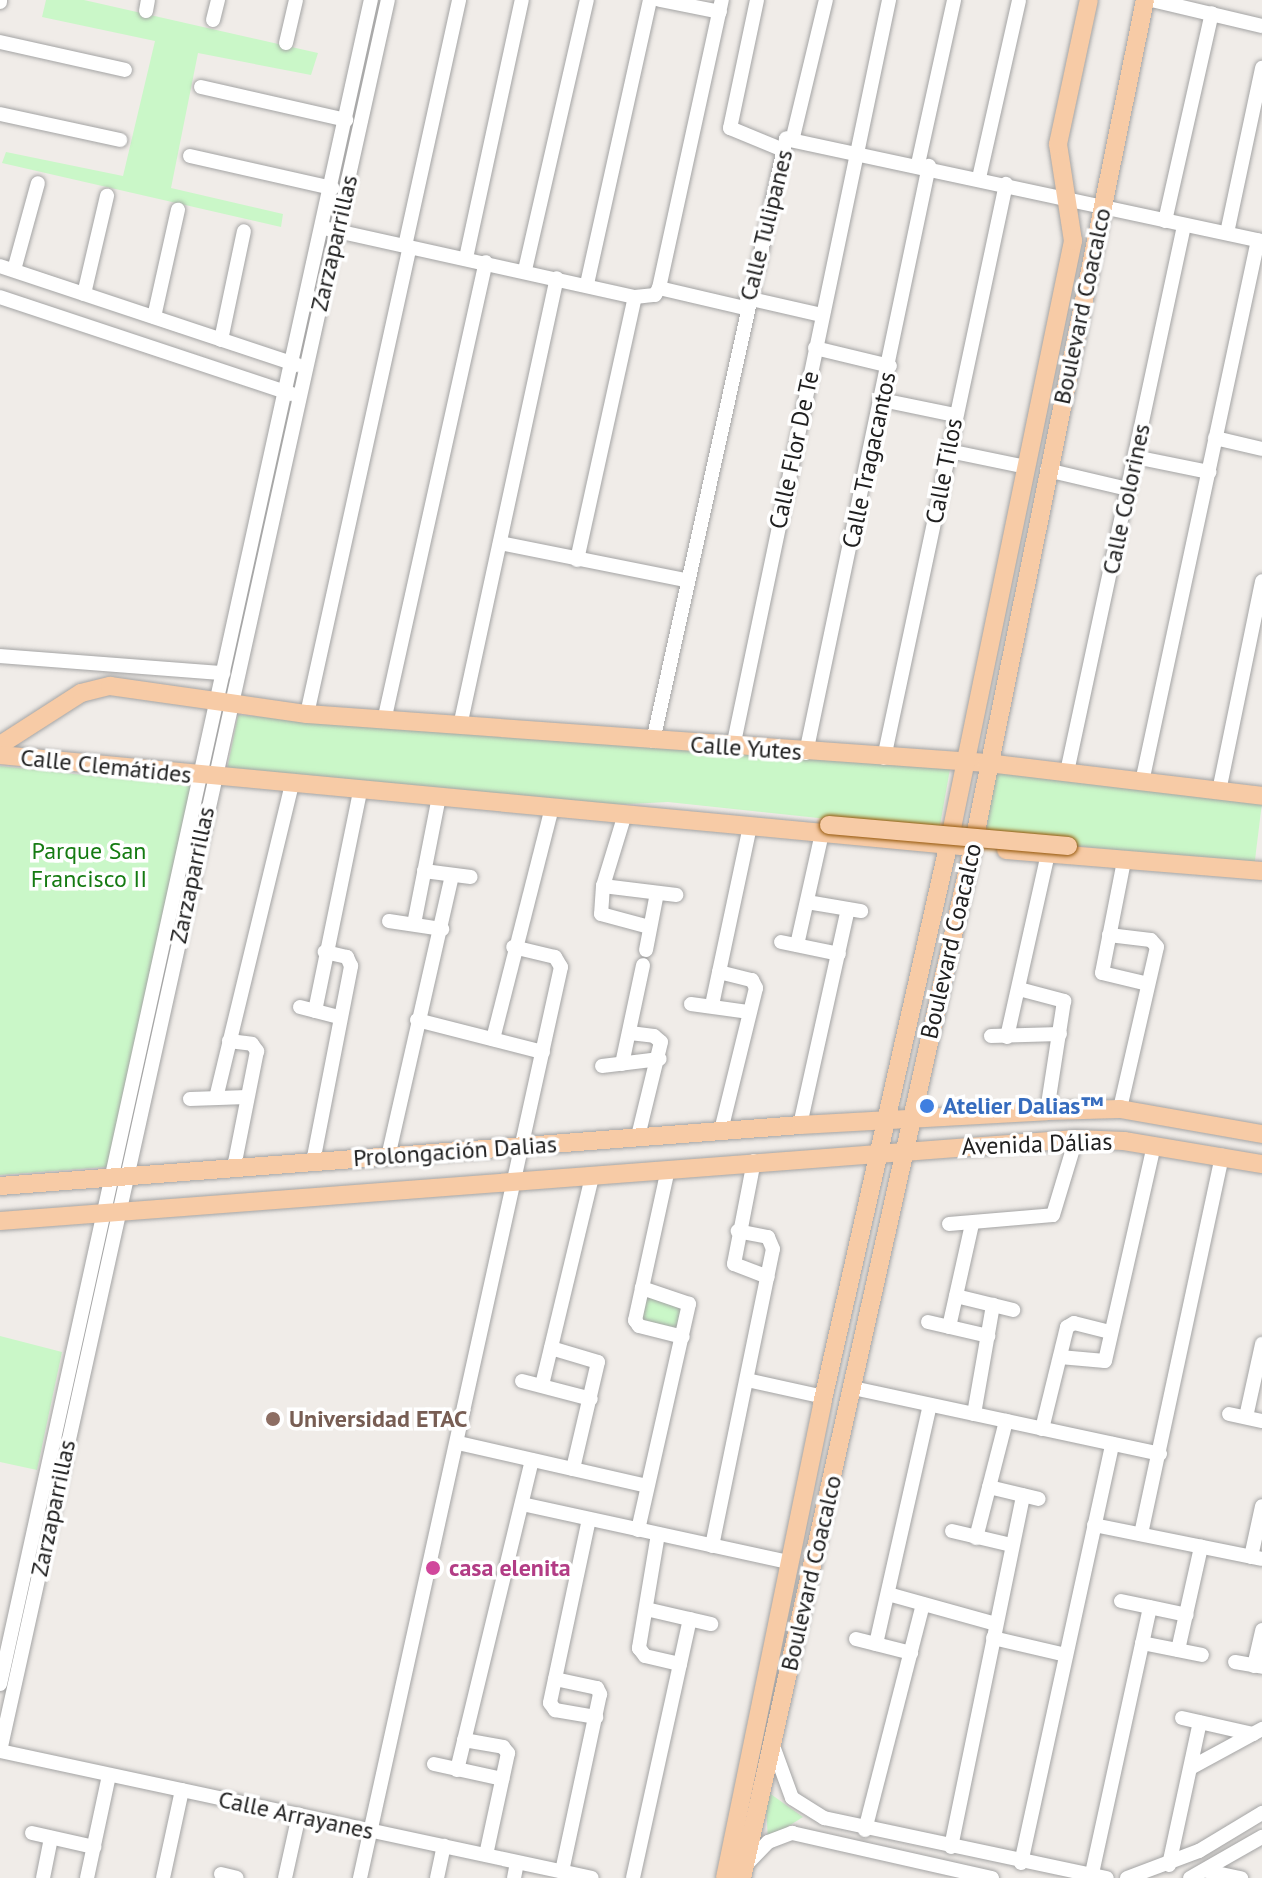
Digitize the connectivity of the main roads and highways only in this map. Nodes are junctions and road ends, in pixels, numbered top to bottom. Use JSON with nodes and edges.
{"nodes":[{"id":1,"x":1089,"y":0,"type":"edge"},
{"id":2,"x":1145,"y":0,"type":"edge"},
{"id":3,"x":223,"y":706,"type":"joint"},
{"id":4,"x":0,"y":745,"type":"edge"},
{"id":5,"x":0,"y":755,"type":"edge"},
{"id":6,"x":965,"y":763,"type":"junction"},
{"id":7,"x":987,"y":763,"type":"junction"},
{"id":8,"x":1262,"y":796,"type":"edge"},
{"id":9,"x":630,"y":814,"type":"junction"},
{"id":10,"x":826,"y":829,"type":"junction"},
{"id":11,"x":949,"y":845,"type":"junction"},
{"id":12,"x":973,"y":846,"type":"junction"},
{"id":13,"x":1262,"y":871,"type":"edge"},
{"id":14,"x":887,"y":1119,"type":"junction"},
{"id":15,"x":911,"y":1119,"type":"junction"},
{"id":16,"x":1262,"y":1134,"type":"edge"},
{"id":17,"x":907,"y":1149,"type":"junction"},
{"id":18,"x":879,"y":1150,"type":"junction"},
{"id":19,"x":1262,"y":1164,"type":"edge"},
{"id":20,"x":0,"y":1186,"type":"edge"},
{"id":21,"x":0,"y":1221,"type":"edge"},
{"id":22,"x":742,"y":1873,"type":"edge"},
{"id":23,"x":725,"y":1878,"type":"edge"}],
"edges":[{"from":1,"to":6,"type":"main road","name":"Boulevard Coacalco"},
{"from":2,"to":7,"type":"main road","name":"Boulevard Coacalco"},
{"from":3,"to":4,"type":"main road","name":"Calle Clemátides"},
{"from":3,"to":6,"type":"main road","name":"Calle Yutes"},
{"from":5,"to":9,"type":"main road","name":"Calle Clemátides"},
{"from":6,"to":7,"type":"main road","name":"Calle Yutes"},
{"from":6,"to":11,"type":"main road","name":"Boulevard Coacalco"},
{"from":7,"to":8,"type":"main road","name":"Calle Yutes"},
{"from":7,"to":12,"type":"main road","name":"Boulevard Coacalco"},
{"from":9,"to":10,"type":"main road"},
{"from":9,"to":10,"type":"main road"},
{"from":10,"to":11,"type":"main road"},
{"from":10,"to":13,"type":"main road","bridge":true},
{"from":11,"to":12,"type":"main road"},
{"from":11,"to":14,"type":"main road","name":"Boulevard Coacalco"},
{"from":12,"to":13,"type":"main road"},
{"from":12,"to":15,"type":"main road","name":"Boulevard Coacalco"},
{"from":14,"to":15,"type":"main road","name":"Prolongación Dalias"},
{"from":14,"to":18,"type":"main road","name":"Boulevard Coacalco"},
{"from":14,"to":20,"type":"main road","name":"Prolongación Dalias"},
{"from":15,"to":16,"type":"main road","name":"Avenida Dálias"},
{"from":15,"to":17,"type":"main road","name":"Boulevard Coacalco"},
{"from":17,"to":18,"type":"main road","name":"Prolongación Dalias"},
{"from":17,"to":19,"type":"main road","name":"Avenida Dálias"},
{"from":17,"to":22,"type":"main road","name":"Boulevard Coacalco"},
{"from":18,"to":21,"type":"main road","name":"Prolongación Dalias"},
{"from":18,"to":23,"type":"main road","name":"Boulevard Coacalco"}]}
